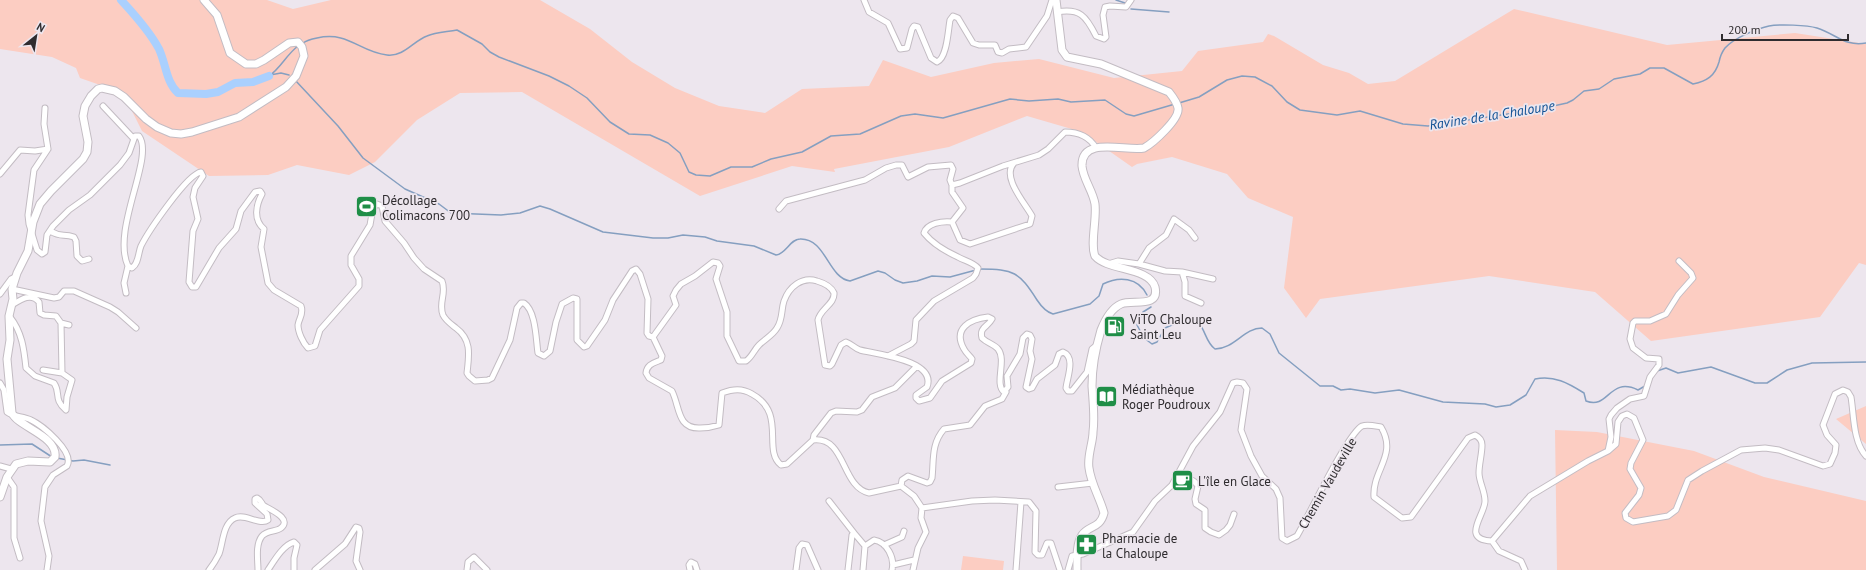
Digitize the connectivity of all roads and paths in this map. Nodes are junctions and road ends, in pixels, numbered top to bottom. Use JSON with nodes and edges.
{"nodes":[{"id":1,"x":204,"y":0,"type":"edge"},
{"id":2,"x":864,"y":0,"type":"edge"},
{"id":3,"x":1052,"y":0,"type":"edge"},
{"id":4,"x":1056,"y":0,"type":"edge"},
{"id":5,"x":1131,"y":0,"type":"edge"},
{"id":6,"x":1057,"y":12,"type":"junction"},
{"id":7,"x":103,"y":106,"type":"dead end"},
{"id":8,"x":45,"y":108,"type":"dead end"},
{"id":9,"x":133,"y":138,"type":"junction"},
{"id":10,"x":1096,"y":148,"type":"junction"},
{"id":11,"x":48,"y":149,"type":"junction"},
{"id":12,"x":1014,"y":163,"type":"junction"},
{"id":13,"x":0,"y":174,"type":"edge"},
{"id":14,"x":952,"y":185,"type":"junction"},
{"id":15,"x":779,"y":209,"type":"dead end"},
{"id":16,"x":952,"y":222,"type":"junction"},
{"id":17,"x":31,"y":230,"type":"junction"},
{"id":18,"x":50,"y":231,"type":"junction"},
{"id":19,"x":1195,"y":238,"type":"dead end"},
{"id":20,"x":89,"y":259,"type":"dead end"},
{"id":21,"x":1679,"y":261,"type":"dead end"},
{"id":22,"x":1108,"y":264,"type":"junction"},
{"id":23,"x":1140,"y":264,"type":"junction"},
{"id":24,"x":128,"y":266,"type":"junction"},
{"id":25,"x":1182,"y":272,"type":"junction"},
{"id":26,"x":15,"y":277,"type":"junction"},
{"id":27,"x":1213,"y":279,"type":"dead end"},
{"id":28,"x":12,"y":289,"type":"junction"},
{"id":29,"x":126,"y":293,"type":"dead end"},
{"id":30,"x":0,"y":294,"type":"edge"},
{"id":31,"x":1201,"y":303,"type":"dead end"},
{"id":32,"x":12,"y":305,"type":"junction"},
{"id":33,"x":9,"y":316,"type":"junction"},
{"id":34,"x":61,"y":322,"type":"junction"},
{"id":35,"x":69,"y":325,"type":"dead end"},
{"id":36,"x":136,"y":328,"type":"dead end"},
{"id":37,"x":653,"y":337,"type":"junction"},
{"id":38,"x":1097,"y":345,"type":"junction"},
{"id":39,"x":888,"y":356,"type":"junction"},
{"id":40,"x":916,"y":366,"type":"junction"},
{"id":41,"x":43,"y":370,"type":"dead end"},
{"id":42,"x":62,"y":373,"type":"junction"},
{"id":43,"x":0,"y":383,"type":"edge"},
{"id":44,"x":1006,"y":392,"type":"junction"},
{"id":45,"x":14,"y":416,"type":"junction"},
{"id":46,"x":813,"y":440,"type":"junction"},
{"id":47,"x":1608,"y":452,"type":"junction"},
{"id":48,"x":1866,"y":456,"type":"edge"},
{"id":49,"x":0,"y":466,"type":"edge"},
{"id":50,"x":11,"y":469,"type":"junction"},
{"id":51,"x":7,"y":477,"type":"junction"},
{"id":52,"x":1175,"y":479,"type":"junction"},
{"id":53,"x":1093,"y":483,"type":"junction"},
{"id":54,"x":901,"y":486,"type":"junction"},
{"id":55,"x":1058,"y":487,"type":"dead end"},
{"id":56,"x":0,"y":497,"type":"edge"},
{"id":57,"x":829,"y":500,"type":"dead end"},
{"id":58,"x":1021,"y":502,"type":"junction"},
{"id":59,"x":922,"y":508,"type":"junction"},
{"id":60,"x":1234,"y":514,"type":"dead end"},
{"id":61,"x":904,"y":531,"type":"dead end"},
{"id":62,"x":854,"y":533,"type":"junction"},
{"id":63,"x":1492,"y":541,"type":"junction"},
{"id":64,"x":884,"y":545,"type":"junction"},
{"id":65,"x":865,"y":546,"type":"junction"},
{"id":66,"x":1077,"y":555,"type":"junction"},
{"id":67,"x":20,"y":558,"type":"dead end"},
{"id":68,"x":914,"y":560,"type":"junction"},
{"id":69,"x":893,"y":567,"type":"edge"},
{"id":70,"x":47,"y":570,"type":"edge"},
{"id":71,"x":210,"y":570,"type":"edge"},
{"id":72,"x":258,"y":570,"type":"edge"},
{"id":73,"x":268,"y":570,"type":"edge"},
{"id":74,"x":294,"y":570,"type":"edge"},
{"id":75,"x":315,"y":570,"type":"edge"},
{"id":76,"x":360,"y":570,"type":"edge"},
{"id":77,"x":467,"y":570,"type":"edge"},
{"id":78,"x":488,"y":570,"type":"edge"},
{"id":79,"x":690,"y":570,"type":"edge"},
{"id":80,"x":697,"y":570,"type":"edge"},
{"id":81,"x":796,"y":570,"type":"edge"},
{"id":82,"x":818,"y":570,"type":"edge"},
{"id":83,"x":848,"y":570,"type":"edge"},
{"id":84,"x":863,"y":570,"type":"edge"},
{"id":85,"x":913,"y":570,"type":"edge"},
{"id":86,"x":1016,"y":570,"type":"edge"},
{"id":87,"x":1060,"y":570,"type":"edge"},
{"id":88,"x":1068,"y":570,"type":"edge"},
{"id":89,"x":1077,"y":570,"type":"edge"},
{"id":90,"x":1525,"y":570,"type":"edge"}],
"edges":[{"from":1,"to":17,"type":"main road"},
{"from":2,"to":3,"type":"street"},
{"from":4,"to":6,"type":"main road"},
{"from":5,"to":6,"type":"street"},
{"from":6,"to":10,"type":"main road"},
{"from":7,"to":9,"type":"street"},
{"from":8,"to":11,"type":"street"},
{"from":9,"to":18,"type":"street"},
{"from":9,"to":24,"type":"street"},
{"from":10,"to":12,"type":"street"},
{"from":10,"to":22,"type":"main road"},
{"from":11,"to":13,"type":"street"},
{"from":11,"to":17,"type":"street"},
{"from":12,"to":14,"type":"street"},
{"from":12,"to":16,"type":"street"},
{"from":14,"to":15,"type":"street"},
{"from":14,"to":16,"type":"street"},
{"from":16,"to":39,"type":"street"},
{"from":17,"to":18,"type":"street"},
{"from":17,"to":26,"type":"main road"},
{"from":18,"to":20,"type":"street"},
{"from":19,"to":23,"type":"street"},
{"from":21,"to":47,"type":"street"},
{"from":22,"to":23,"type":"street"},
{"from":22,"to":38,"type":"main road"},
{"from":23,"to":25,"type":"street"},
{"from":24,"to":29,"type":"street"},
{"from":24,"to":37,"type":"street"},
{"from":25,"to":27,"type":"street"},
{"from":25,"to":31,"type":"street"},
{"from":26,"to":28,"type":"main road"},
{"from":26,"to":30,"type":"street"},
{"from":28,"to":32,"type":"main road"},
{"from":28,"to":36,"type":"street"},
{"from":32,"to":33,"type":"main road"},
{"from":32,"to":34,"type":"street"},
{"from":33,"to":42,"type":"street"},
{"from":33,"to":45,"type":"main road"},
{"from":34,"to":35,"type":"street"},
{"from":34,"to":42,"type":"street"},
{"from":37,"to":39,"type":"street"},
{"from":37,"to":46,"type":"street"},
{"from":38,"to":44,"type":"street"},
{"from":38,"to":53,"type":"main road"},
{"from":39,"to":40,"type":"street"},
{"from":40,"to":44,"type":"street"},
{"from":40,"to":46,"type":"street"},
{"from":41,"to":42,"type":"street"},
{"from":43,"to":45,"type":"street"},
{"from":44,"to":54,"type":"street"},
{"from":45,"to":50,"type":"main road"},
{"from":45,"to":70,"type":"street"},
{"from":46,"to":54,"type":"street"},
{"from":47,"to":48,"type":"street"},
{"from":47,"to":63,"type":"street"},
{"from":49,"to":50,"type":"street"},
{"from":50,"to":51,"type":"main road"},
{"from":51,"to":56,"type":"main road"},
{"from":51,"to":67,"type":"street"},
{"from":52,"to":60,"type":"street"},
{"from":52,"to":63,"type":"street","name":"Chemin Vaudeville"},
{"from":52,"to":66,"type":"street","name":"Chemin Vaudeville"},
{"from":53,"to":55,"type":"street"},
{"from":53,"to":66,"type":"main road"},
{"from":54,"to":59,"type":"street"},
{"from":57,"to":62,"type":"street"},
{"from":58,"to":59,"type":"street"},
{"from":58,"to":86,"type":"street"},
{"from":58,"to":87,"type":"street"},
{"from":59,"to":68,"type":"street"},
{"from":61,"to":64,"type":"street"},
{"from":62,"to":65,"type":"street"},
{"from":62,"to":83,"type":"street"},
{"from":63,"to":90,"type":"street"},
{"from":64,"to":65,"type":"street"},
{"from":64,"to":69,"type":"street"},
{"from":65,"to":84,"type":"street"},
{"from":66,"to":88,"type":"street"},
{"from":66,"to":89,"type":"main road"},
{"from":68,"to":69,"type":"street"},
{"from":68,"to":85,"type":"street"},
{"from":71,"to":72,"type":"street"},
{"from":73,"to":74,"type":"street"},
{"from":75,"to":76,"type":"street"},
{"from":77,"to":78,"type":"street"},
{"from":79,"to":80,"type":"street"},
{"from":81,"to":82,"type":"street"}]}
